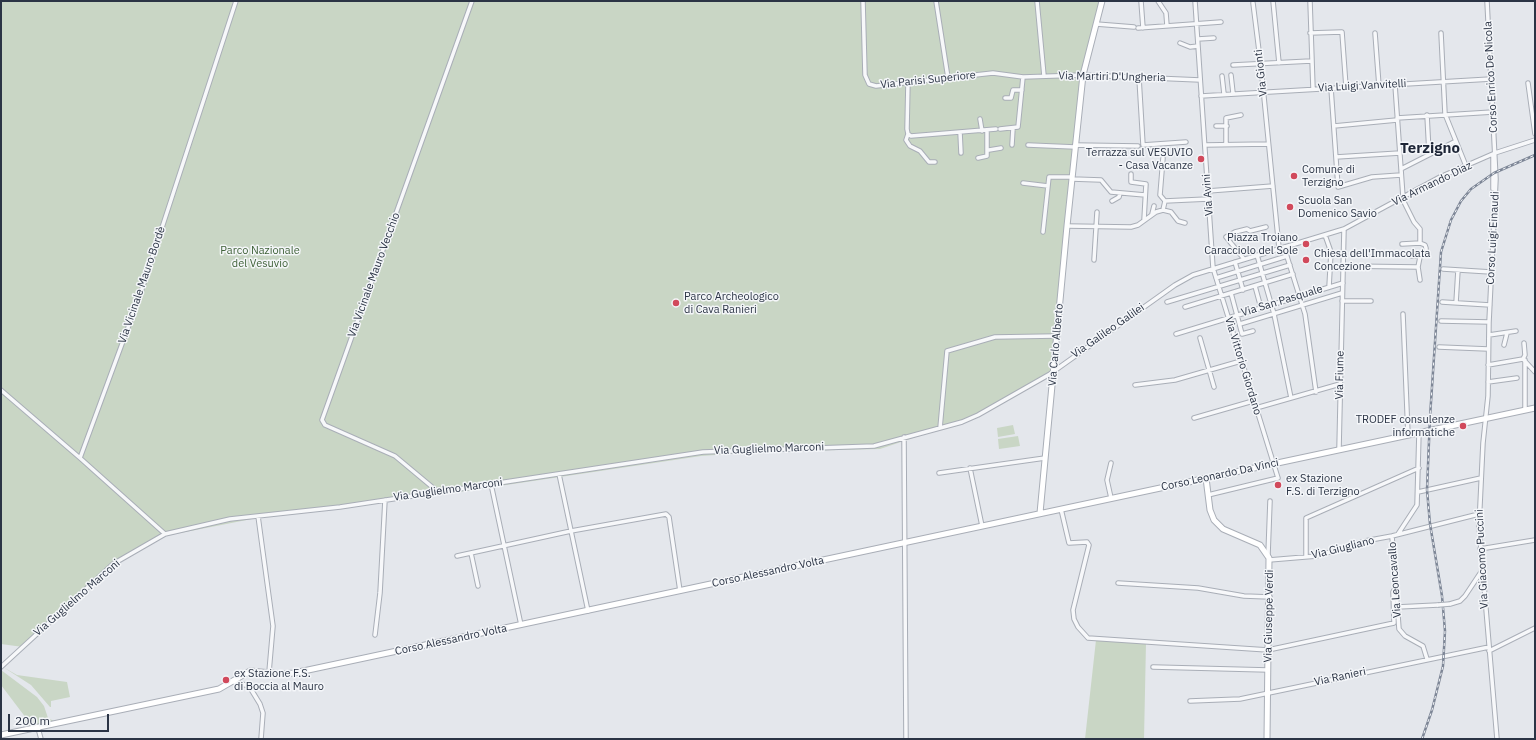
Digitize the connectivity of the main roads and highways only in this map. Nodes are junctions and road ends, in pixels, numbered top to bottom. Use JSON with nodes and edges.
{"nodes":[{"id":1,"x":1102,"y":1,"type":"edge"},
{"id":2,"x":1535,"y":408,"type":"edge"},
{"id":3,"x":1206,"y":478,"type":"junction"},
{"id":4,"x":1040,"y":513,"type":"junction"},
{"id":5,"x":905,"y":543,"type":"joint"},
{"id":6,"x":1,"y":736,"type":"edge"},
{"id":7,"x":1267,"y":739,"type":"edge"}],
"edges":[{"from":1,"to":4,"type":"main road","name":"Via Carlo Alberto"},
{"from":2,"to":3,"type":"main road","name":"Corso Leonardo Da Vinci"},
{"from":3,"to":4,"type":"main road","name":"Corso Leonardo Da Vinci"},
{"from":3,"to":7,"type":"main road","name":"Via Giuseppe Verdi"},
{"from":4,"to":5,"type":"main road","name":"Corso Leonardo Da Vinci"},
{"from":5,"to":6,"type":"main road","name":"Corso Alessandro Volta"}]}
